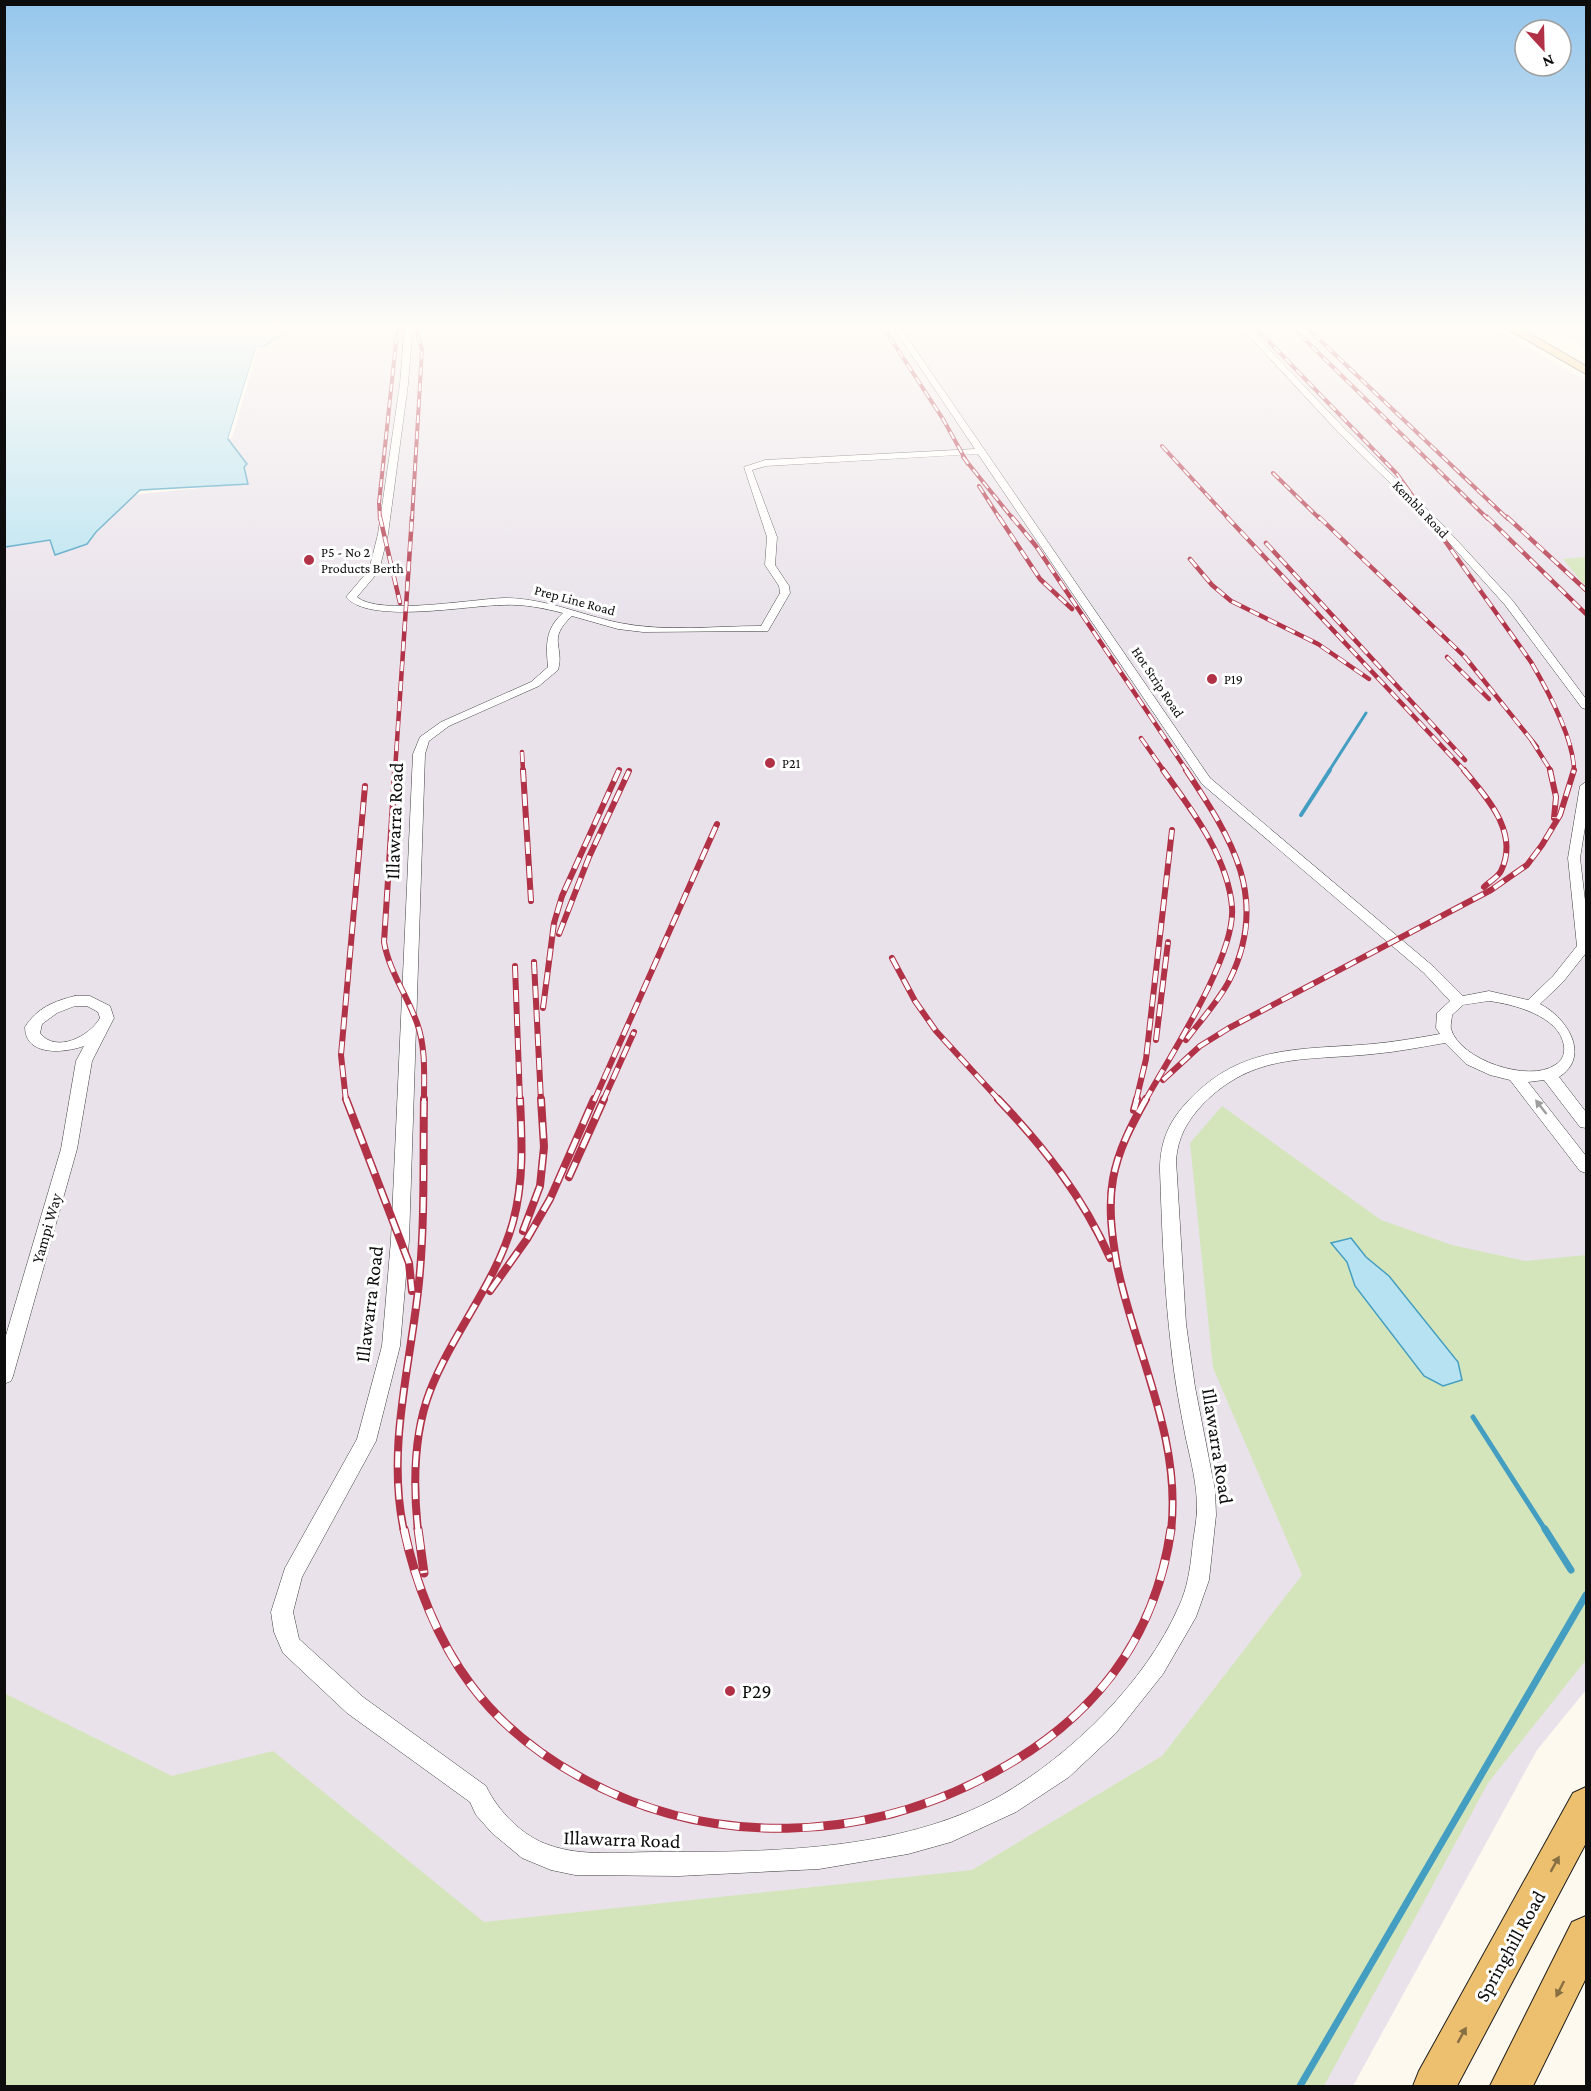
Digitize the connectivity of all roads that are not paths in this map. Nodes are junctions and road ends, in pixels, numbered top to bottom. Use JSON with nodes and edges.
{"nodes":[{"id":1,"x":399,"y":422,"type":"edge"},
{"id":2,"x":959,"y":422,"type":"edge"},
{"id":3,"x":1333,"y":422,"type":"edge"},
{"id":4,"x":979,"y":451,"type":"junction"},
{"id":5,"x":570,"y":612,"type":"junction"},
{"id":6,"x":1587,"y":706,"type":"edge"},
{"id":7,"x":1587,"y":786,"type":"edge"},
{"id":8,"x":1459,"y":1001,"type":"junction"},
{"id":9,"x":1530,"y":1006,"type":"junction"},
{"id":10,"x":102,"y":1028,"type":"junction"},
{"id":11,"x":1446,"y":1038,"type":"junction"},
{"id":12,"x":43,"y":1044,"type":"junction"},
{"id":13,"x":1549,"y":1074,"type":"junction"},
{"id":14,"x":1516,"y":1077,"type":"junction"},
{"id":15,"x":81,"y":1078,"type":"junction"},
{"id":16,"x":1587,"y":1123,"type":"edge"},
{"id":17,"x":1587,"y":1167,"type":"edge"},
{"id":18,"x":4,"y":1376,"type":"edge"},
{"id":19,"x":1587,"y":1806,"type":"edge"},
{"id":20,"x":1587,"y":1936,"type":"edge"},
{"id":21,"x":1434,"y":2086,"type":"edge"},
{"id":22,"x":1511,"y":2086,"type":"edge"}],
"edges":[{"from":1,"to":5,"type":"street","name":"Prep Line Road"},
{"from":2,"to":4,"type":"street","name":"Hot Strip Road"},
{"from":3,"to":6,"type":"street","name":"Kembla Road"},
{"from":4,"to":5,"type":"street","name":"Prep Line Road"},
{"from":4,"to":8,"type":"street","name":"Hot Strip Road"},
{"from":5,"to":11,"type":"street","name":"Illawarra Road"},
{"from":7,"to":9,"type":"street"},
{"from":8,"to":9,"type":"street"},
{"from":8,"to":11,"type":"street"},
{"from":9,"to":13,"type":"street"},
{"from":10,"to":12,"type":"street"},
{"from":10,"to":12,"type":"street"},
{"from":10,"to":15,"type":"street","name":"Yampi Way"},
{"from":11,"to":14,"type":"street"},
{"from":12,"to":15,"type":"street"},
{"from":13,"to":14,"type":"street"},
{"from":13,"to":16,"type":"street"},
{"from":17,"to":14,"type":"street","one_way":true},
{"from":15,"to":18,"type":"street","name":"Yampi Way"},
{"from":21,"to":19,"type":"main road","name":"Springhill Road","one_way":true},
{"from":20,"to":22,"type":"main road","one_way":true}]}
